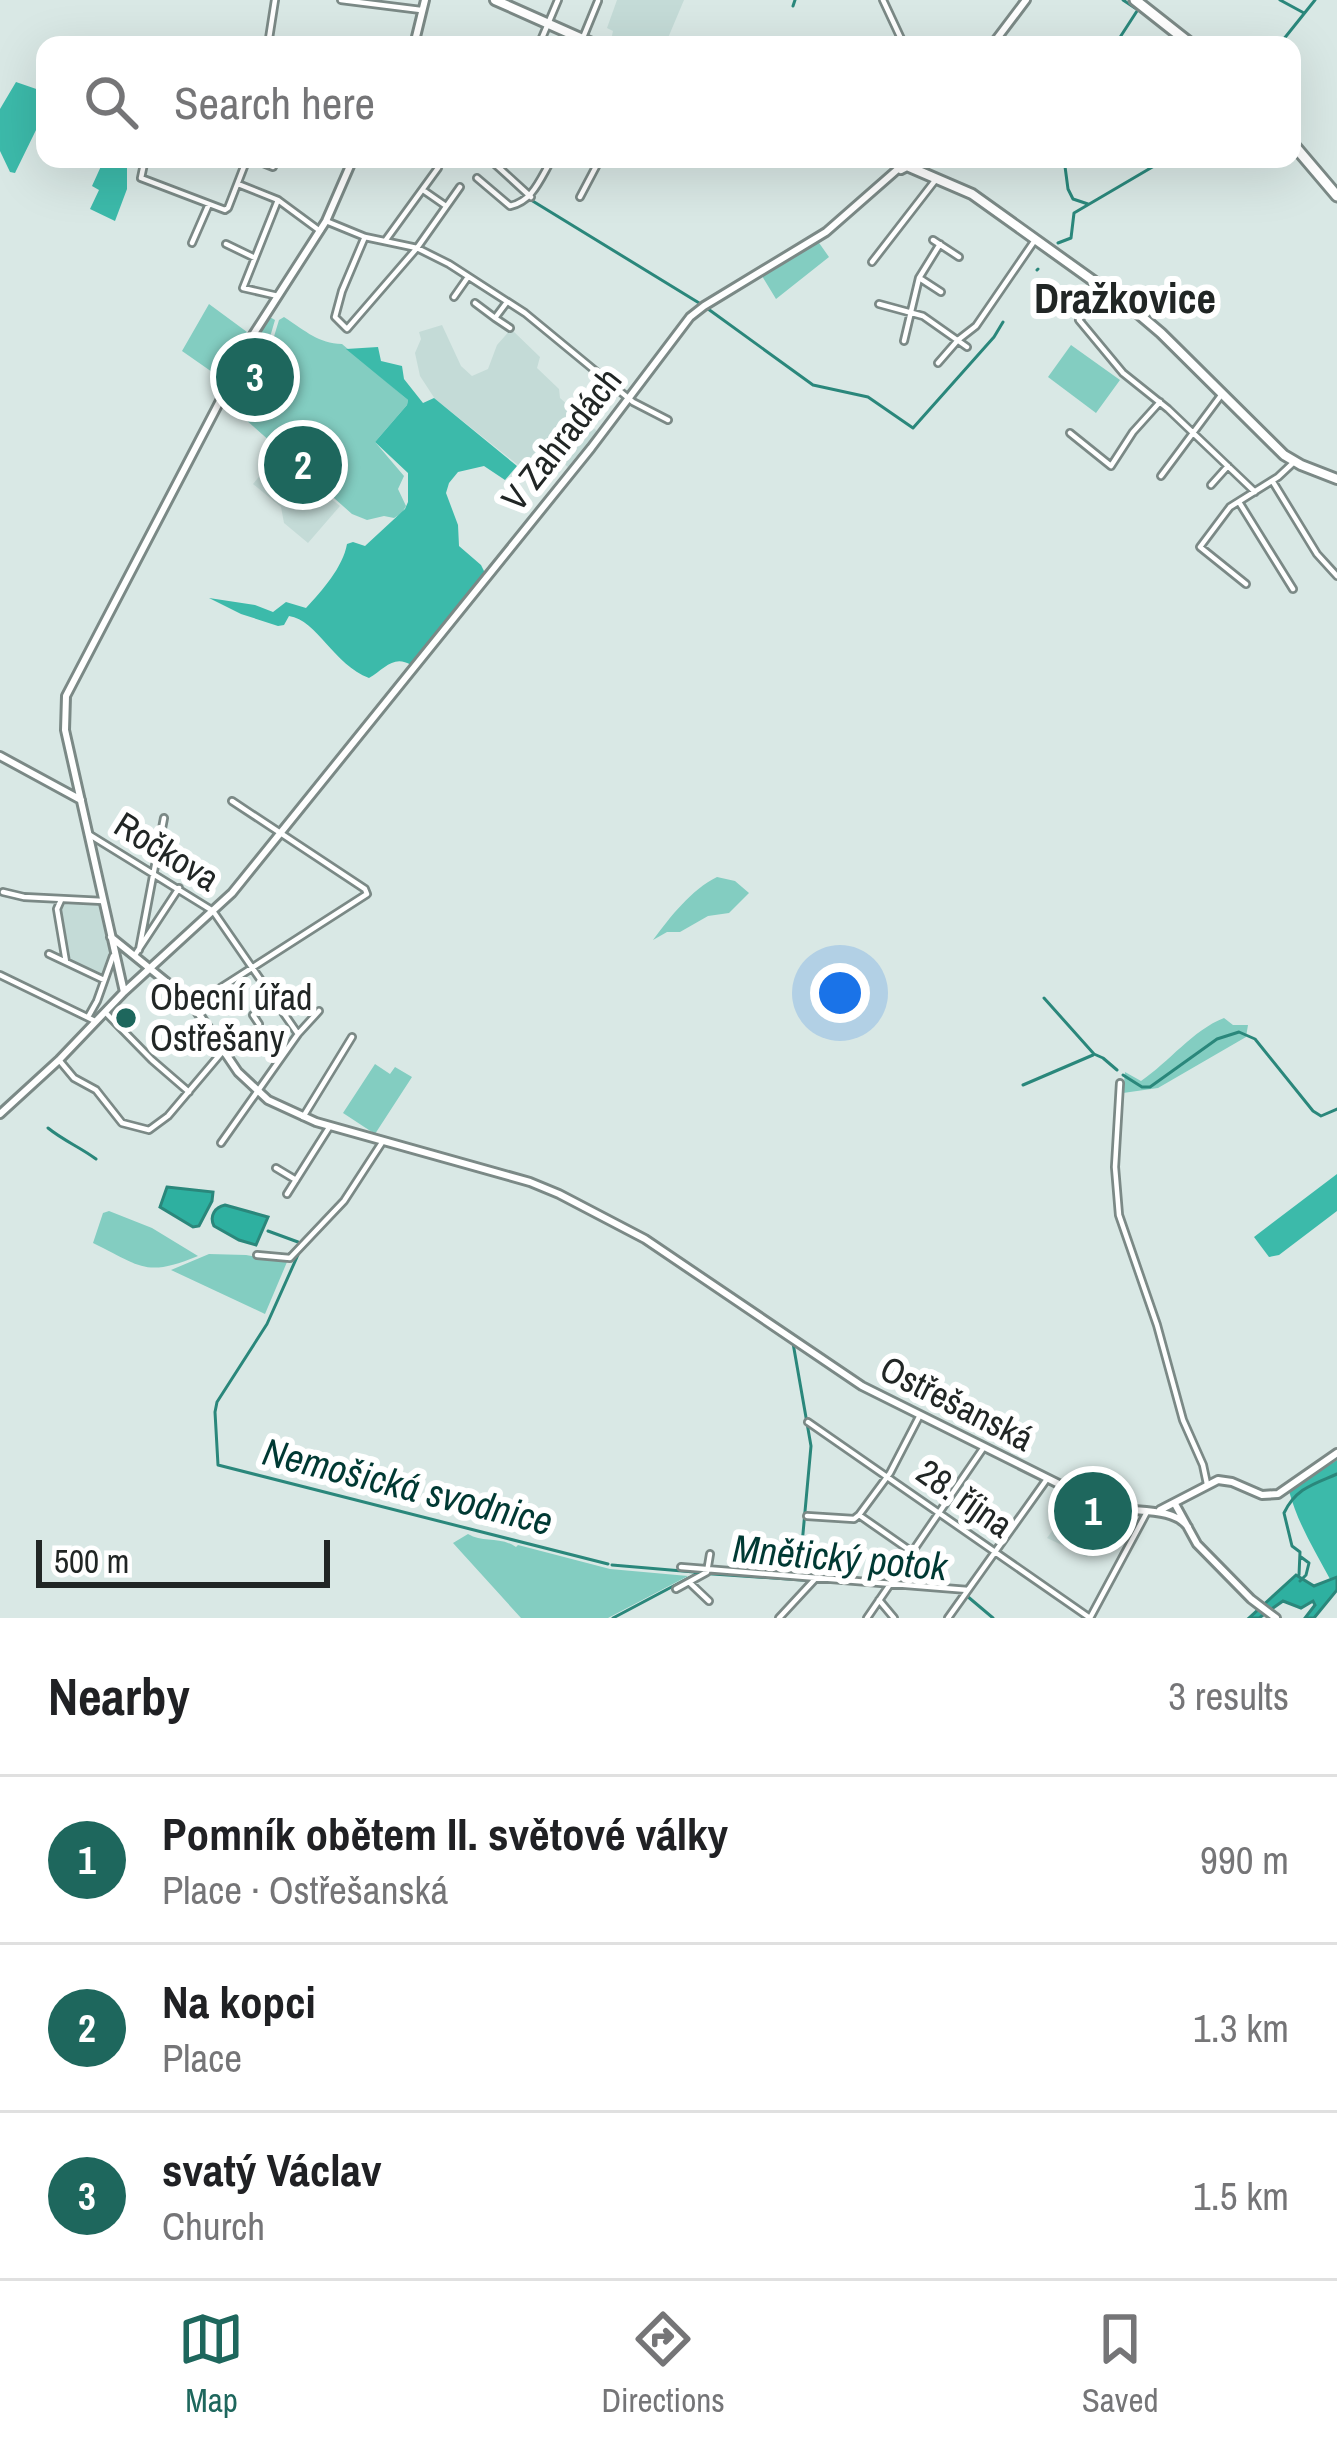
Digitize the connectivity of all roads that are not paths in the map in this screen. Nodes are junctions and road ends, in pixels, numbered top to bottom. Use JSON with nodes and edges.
{"nodes":[{"id":1,"x":274,"y":0,"type":"edge"},
{"id":2,"x":341,"y":0,"type":"edge"},
{"id":3,"x":425,"y":0,"type":"edge"},
{"id":4,"x":495,"y":0,"type":"edge"},
{"id":5,"x":558,"y":0,"type":"edge"},
{"id":6,"x":883,"y":0,"type":"edge"},
{"id":7,"x":1026,"y":0,"type":"edge"},
{"id":8,"x":1135,"y":0,"type":"edge"},
{"id":9,"x":598,"y":1,"type":"edge"},
{"id":10,"x":421,"y":10,"type":"junction"},
{"id":11,"x":548,"y":26,"type":"junction"},
{"id":12,"x":269,"y":36,"type":"edge"},
{"id":13,"x":415,"y":36,"type":"edge"},
{"id":14,"x":543,"y":36,"type":"edge"},
{"id":15,"x":572,"y":36,"type":"edge"},
{"id":16,"x":584,"y":36,"type":"edge"},
{"id":17,"x":900,"y":36,"type":"edge"},
{"id":18,"x":999,"y":36,"type":"edge"},
{"id":19,"x":1181,"y":36,"type":"edge"},
{"id":20,"x":1301,"y":154,"type":"edge"},
{"id":21,"x":143,"y":168,"type":"edge"},
{"id":22,"x":246,"y":168,"type":"edge"},
{"id":23,"x":349,"y":168,"type":"edge"},
{"id":24,"x":439,"y":168,"type":"dead end"},
{"id":25,"x":500,"y":168,"type":"edge"},
{"id":26,"x":545,"y":168,"type":"edge"},
{"id":27,"x":595,"y":168,"type":"edge"},
{"id":28,"x":895,"y":168,"type":"edge"},
{"id":29,"x":915,"y":168,"type":"edge"},
{"id":30,"x":477,"y":178,"type":"dead end"},
{"id":31,"x":938,"y":178,"type":"junction"},
{"id":32,"x":238,"y":184,"type":"junction"},
{"id":33,"x":460,"y":187,"type":"dead end"},
{"id":34,"x":423,"y":190,"type":"junction"},
{"id":35,"x":1337,"y":196,"type":"edge"},
{"id":36,"x":531,"y":197,"type":"junction"},
{"id":37,"x":580,"y":197,"type":"dead end"},
{"id":38,"x":278,"y":200,"type":"junction"},
{"id":39,"x":209,"y":204,"type":"junction"},
{"id":40,"x":446,"y":206,"type":"junction"},
{"id":41,"x":326,"y":221,"type":"junction"},
{"id":42,"x":320,"y":231,"type":"junction"},
{"id":43,"x":365,"y":238,"type":"junction"},
{"id":44,"x":933,"y":240,"type":"dead end"},
{"id":45,"x":1036,"y":240,"type":"junction"},
{"id":46,"x":385,"y":241,"type":"junction"},
{"id":47,"x":192,"y":243,"type":"dead end"},
{"id":48,"x":226,"y":244,"type":"dead end"},
{"id":49,"x":940,"y":244,"type":"junction"},
{"id":50,"x":417,"y":248,"type":"junction"},
{"id":51,"x":255,"y":257,"type":"junction"},
{"id":52,"x":959,"y":257,"type":"dead end"},
{"id":53,"x":872,"y":262,"type":"dead end"},
{"id":54,"x":468,"y":277,"type":"junction"},
{"id":55,"x":919,"y":278,"type":"junction"},
{"id":56,"x":1102,"y":287,"type":"junction"},
{"id":57,"x":941,"y":292,"type":"dead end"},
{"id":58,"x":1052,"y":294,"type":"dead end"},
{"id":59,"x":278,"y":296,"type":"junction"},
{"id":60,"x":454,"y":297,"type":"dead end"},
{"id":61,"x":507,"y":302,"type":"junction"},
{"id":62,"x":475,"y":303,"type":"dead end"},
{"id":63,"x":879,"y":304,"type":"dead end"},
{"id":64,"x":1088,"y":305,"type":"junction"},
{"id":65,"x":912,"y":312,"type":"junction"},
{"id":66,"x":495,"y":319,"type":"junction"},
{"id":67,"x":510,"y":328,"type":"dead end"},
{"id":68,"x":958,"y":340,"type":"junction"},
{"id":69,"x":904,"y":341,"type":"dead end"},
{"id":70,"x":967,"y":347,"type":"dead end"},
{"id":71,"x":938,"y":363,"type":"dead end"},
{"id":72,"x":1222,"y":394,"type":"junction"},
{"id":73,"x":628,"y":399,"type":"junction"},
{"id":74,"x":1160,"y":403,"type":"junction"},
{"id":75,"x":668,"y":420,"type":"dead end"},
{"id":76,"x":1192,"y":432,"type":"junction"},
{"id":77,"x":1070,"y":433,"type":"dead end"},
{"id":78,"x":1294,"y":462,"type":"junction"},
{"id":79,"x":1228,"y":466,"type":"junction"},
{"id":80,"x":1161,"y":476,"type":"dead end"},
{"id":81,"x":1337,"y":479,"type":"edge"},
{"id":82,"x":1273,"y":481,"type":"junction"},
{"id":83,"x":1211,"y":485,"type":"dead end"},
{"id":84,"x":1256,"y":492,"type":"junction"},
{"id":85,"x":1239,"y":502,"type":"junction"},
{"id":86,"x":1337,"y":576,"type":"edge"},
{"id":87,"x":1246,"y":584,"type":"dead end"},
{"id":88,"x":1293,"y":589,"type":"dead end"},
{"id":89,"x":0,"y":756,"type":"edge"},
{"id":90,"x":81,"y":800,"type":"junction"},
{"id":91,"x":232,"y":801,"type":"dead end"},
{"id":92,"x":164,"y":818,"type":"dead end"},
{"id":93,"x":280,"y":832,"type":"junction"},
{"id":94,"x":88,"y":833,"type":"junction"},
{"id":95,"x":153,"y":874,"type":"junction"},
{"id":96,"x":178,"y":888,"type":"junction"},
{"id":97,"x":3,"y":892,"type":"dead end"},
{"id":98,"x":61,"y":899,"type":"junction"},
{"id":99,"x":103,"y":901,"type":"junction"},
{"id":100,"x":213,"y":911,"type":"junction"},
{"id":101,"x":111,"y":937,"type":"junction"},
{"id":102,"x":115,"y":952,"type":"junction"},
{"id":103,"x":137,"y":952,"type":"junction"},
{"id":104,"x":49,"y":954,"type":"dead end"},
{"id":105,"x":66,"y":962,"type":"junction"},
{"id":106,"x":253,"y":967,"type":"junction"},
{"id":107,"x":151,"y":968,"type":"junction"},
{"id":108,"x":0,"y":975,"type":"edge"},
{"id":109,"x":105,"y":980,"type":"junction"},
{"id":110,"x":124,"y":992,"type":"junction"},
{"id":111,"x":275,"y":1001,"type":"junction"},
{"id":112,"x":194,"y":1005,"type":"junction"},
{"id":113,"x":320,"y":1011,"type":"dead end"},
{"id":114,"x":104,"y":1012,"type":"junction"},
{"id":115,"x":92,"y":1019,"type":"junction"},
{"id":116,"x":259,"y":1024,"type":"dead end"},
{"id":117,"x":298,"y":1034,"type":"junction"},
{"id":118,"x":352,"y":1037,"type":"dead end"},
{"id":119,"x":224,"y":1050,"type":"junction"},
{"id":120,"x":59,"y":1060,"type":"junction"},
{"id":121,"x":1120,"y":1083,"type":"dead end"},
{"id":122,"x":189,"y":1092,"type":"junction"},
{"id":123,"x":258,"y":1093,"type":"junction"},
{"id":124,"x":0,"y":1114,"type":"edge"},
{"id":125,"x":303,"y":1118,"type":"junction"},
{"id":126,"x":330,"y":1126,"type":"junction"},
{"id":127,"x":383,"y":1141,"type":"junction"},
{"id":128,"x":221,"y":1143,"type":"dead end"},
{"id":129,"x":276,"y":1168,"type":"dead end"},
{"id":130,"x":296,"y":1180,"type":"junction"},
{"id":131,"x":287,"y":1194,"type":"dead end"},
{"id":132,"x":257,"y":1255,"type":"dead end"},
{"id":133,"x":920,"y":1415,"type":"junction"},
{"id":134,"x":808,"y":1422,"type":"dead end"},
{"id":135,"x":984,"y":1448,"type":"junction"},
{"id":136,"x":1337,"y":1453,"type":"edge"},
{"id":137,"x":887,"y":1476,"type":"junction"},
{"id":138,"x":1047,"y":1479,"type":"junction"},
{"id":139,"x":1207,"y":1484,"type":"junction"},
{"id":140,"x":1173,"y":1509,"type":"junction"},
{"id":141,"x":1149,"y":1512,"type":"junction"},
{"id":142,"x":939,"y":1513,"type":"junction"},
{"id":143,"x":859,"y":1515,"type":"junction"},
{"id":144,"x":807,"y":1516,"type":"dead end"},
{"id":145,"x":913,"y":1552,"type":"junction"},
{"id":146,"x":995,"y":1552,"type":"junction"},
{"id":147,"x":710,"y":1553,"type":"dead end"},
{"id":148,"x":681,"y":1568,"type":"dead end"},
{"id":149,"x":705,"y":1572,"type":"junction"},
{"id":150,"x":816,"y":1579,"type":"junction"},
{"id":151,"x":689,"y":1582,"type":"junction"},
{"id":152,"x":890,"y":1585,"type":"junction"},
{"id":153,"x":676,"y":1589,"type":"dead end"},
{"id":154,"x":966,"y":1593,"type":"junction"},
{"id":155,"x":879,"y":1600,"type":"junction"},
{"id":156,"x":709,"y":1601,"type":"dead end"},
{"id":157,"x":787,"y":1610,"type":"junction"},
{"id":158,"x":1274,"y":1616,"type":"edge"},
{"id":159,"x":779,"y":1618,"type":"edge"},
{"id":160,"x":794,"y":1618,"type":"edge"},
{"id":161,"x":867,"y":1618,"type":"edge"},
{"id":162,"x":894,"y":1618,"type":"edge"},
{"id":163,"x":948,"y":1618,"type":"edge"},
{"id":164,"x":1090,"y":1618,"type":"edge"}],
"edges":[{"from":1,"to":12,"type":"street"},
{"from":2,"to":10,"type":"street"},
{"from":3,"to":10,"type":"street"},
{"from":4,"to":11,"type":"main road"},
{"from":5,"to":11,"type":"street"},
{"from":6,"to":17,"type":"street"},
{"from":7,"to":18,"type":"street"},
{"from":8,"to":19,"type":"main road"},
{"from":9,"to":16,"type":"street"},
{"from":10,"to":13,"type":"street"},
{"from":11,"to":14,"type":"street"},
{"from":11,"to":15,"type":"main road"},
{"from":20,"to":35,"type":"main road"},
{"from":21,"to":39,"type":"street"},
{"from":22,"to":32,"type":"street"},
{"from":23,"to":41,"type":"street"},
{"from":24,"to":34,"type":"street"},
{"from":25,"to":36,"type":"street"},
{"from":26,"to":36,"type":"street"},
{"from":27,"to":37,"type":"street"},
{"from":28,"to":73,"type":"street","name":"V Zahradách"},
{"from":29,"to":31,"type":"main road"},
{"from":30,"to":36,"type":"street"},
{"from":31,"to":45,"type":"main road"},
{"from":31,"to":53,"type":"street"},
{"from":32,"to":38,"type":"street"},
{"from":32,"to":39,"type":"street"},
{"from":33,"to":40,"type":"street"},
{"from":34,"to":40,"type":"street"},
{"from":34,"to":46,"type":"street"},
{"from":38,"to":42,"type":"street"},
{"from":38,"to":51,"type":"street"},
{"from":39,"to":47,"type":"street"},
{"from":40,"to":50,"type":"street"},
{"from":41,"to":42,"type":"street"},
{"from":41,"to":43,"type":"street"},
{"from":42,"to":59,"type":"street"},
{"from":43,"to":46,"type":"street"},
{"from":43,"to":50,"type":"street"},
{"from":44,"to":49,"type":"street"},
{"from":45,"to":56,"type":"main road"},
{"from":45,"to":68,"type":"street"},
{"from":46,"to":50,"type":"street"},
{"from":48,"to":51,"type":"street"},
{"from":49,"to":52,"type":"street"},
{"from":49,"to":55,"type":"street"},
{"from":50,"to":54,"type":"street"},
{"from":51,"to":59,"type":"street"},
{"from":54,"to":60,"type":"street"},
{"from":54,"to":61,"type":"street"},
{"from":55,"to":57,"type":"street"},
{"from":55,"to":65,"type":"street"},
{"from":56,"to":64,"type":"street"},
{"from":56,"to":72,"type":"main road"},
{"from":58,"to":64,"type":"street"},
{"from":59,"to":90,"type":"street"},
{"from":61,"to":66,"type":"street"},
{"from":61,"to":73,"type":"street"},
{"from":62,"to":66,"type":"street"},
{"from":63,"to":65,"type":"street"},
{"from":64,"to":74,"type":"street"},
{"from":65,"to":68,"type":"street"},
{"from":65,"to":69,"type":"street"},
{"from":66,"to":67,"type":"street"},
{"from":68,"to":70,"type":"street"},
{"from":68,"to":71,"type":"street"},
{"from":72,"to":76,"type":"street"},
{"from":72,"to":78,"type":"main road"},
{"from":73,"to":75,"type":"street"},
{"from":73,"to":93,"type":"street","name":"V Zahradách"},
{"from":74,"to":76,"type":"street"},
{"from":74,"to":77,"type":"street"},
{"from":76,"to":79,"type":"street"},
{"from":76,"to":80,"type":"street"},
{"from":78,"to":81,"type":"main road"},
{"from":78,"to":82,"type":"street"},
{"from":79,"to":83,"type":"street"},
{"from":79,"to":84,"type":"street"},
{"from":82,"to":84,"type":"street"},
{"from":82,"to":86,"type":"street"},
{"from":84,"to":85,"type":"street"},
{"from":85,"to":87,"type":"street"},
{"from":85,"to":88,"type":"street"},
{"from":89,"to":90,"type":"street"},
{"from":90,"to":94,"type":"street"},
{"from":91,"to":93,"type":"street"},
{"from":92,"to":95,"type":"street"},
{"from":93,"to":100,"type":"street","name":"V Zahradách"},
{"from":93,"to":106,"type":"street"},
{"from":94,"to":95,"type":"street","name":"Ročkova"},
{"from":94,"to":99,"type":"street"},
{"from":95,"to":96,"type":"street","name":"Ročkova"},
{"from":95,"to":103,"type":"street"},
{"from":96,"to":100,"type":"street","name":"Ročkova"},
{"from":96,"to":103,"type":"street"},
{"from":97,"to":98,"type":"street"},
{"from":98,"to":99,"type":"street"},
{"from":98,"to":105,"type":"street"},
{"from":99,"to":101,"type":"street"},
{"from":100,"to":106,"type":"street","name":"Ročkova"},
{"from":100,"to":107,"type":"street","name":"V Zahradách"},
{"from":101,"to":102,"type":"street"},
{"from":101,"to":103,"type":"street"},
{"from":102,"to":109,"type":"street"},
{"from":102,"to":110,"type":"street"},
{"from":103,"to":107,"type":"street"},
{"from":104,"to":105,"type":"street"},
{"from":105,"to":109,"type":"street"},
{"from":106,"to":111,"type":"street","name":"Ročkova"},
{"from":106,"to":112,"type":"street"},
{"from":107,"to":110,"type":"street","name":"V Zahradách"},
{"from":107,"to":112,"type":"street"},
{"from":108,"to":115,"type":"street"},
{"from":109,"to":115,"type":"street"},
{"from":110,"to":114,"type":"street","name":"V Zahradách"},
{"from":111,"to":116,"type":"street"},
{"from":111,"to":117,"type":"street","name":"Ročkova"},
{"from":112,"to":119,"type":"street"},
{"from":113,"to":117,"type":"street"},
{"from":114,"to":115,"type":"street","name":"V Zahradách"},
{"from":114,"to":122,"type":"street"},
{"from":115,"to":120,"type":"street","name":"V Zahradách"},
{"from":117,"to":123,"type":"street"},
{"from":118,"to":125,"type":"street"},
{"from":119,"to":122,"type":"street"},
{"from":119,"to":123,"type":"street"},
{"from":120,"to":122,"type":"street"},
{"from":120,"to":124,"type":"street","name":"V Zahradách"},
{"from":121,"to":139,"type":"street"},
{"from":123,"to":125,"type":"street","name":"Ostřešanská"},
{"from":123,"to":128,"type":"street"},
{"from":125,"to":126,"type":"street","name":"Ostřešanská"},
{"from":126,"to":127,"type":"street","name":"Ostřešanská"},
{"from":126,"to":130,"type":"street"},
{"from":127,"to":132,"type":"street"},
{"from":127,"to":133,"type":"street","name":"Ostřešanská"},
{"from":129,"to":130,"type":"street"},
{"from":130,"to":131,"type":"street"},
{"from":133,"to":135,"type":"street","name":"Ostřešanská"},
{"from":133,"to":137,"type":"street"},
{"from":134,"to":137,"type":"street","name":"28. října"},
{"from":135,"to":138,"type":"street","name":"Ostřešanská"},
{"from":135,"to":142,"type":"street"},
{"from":136,"to":139,"type":"street"},
{"from":137,"to":142,"type":"street","name":"28. října"},
{"from":137,"to":143,"type":"street"},
{"from":138,"to":141,"type":"street","name":"Ostřešanská"},
{"from":138,"to":146,"type":"street"},
{"from":139,"to":140,"type":"street"},
{"from":140,"to":141,"type":"street"},
{"from":140,"to":158,"type":"street"},
{"from":141,"to":164,"type":"street"},
{"from":142,"to":145,"type":"street"},
{"from":142,"to":146,"type":"street","name":"28. října"},
{"from":143,"to":144,"type":"street"},
{"from":143,"to":145,"type":"street"},
{"from":145,"to":152,"type":"street"},
{"from":146,"to":154,"type":"street"},
{"from":146,"to":164,"type":"street","name":"28. října"},
{"from":147,"to":149,"type":"street"},
{"from":148,"to":149,"type":"street"},
{"from":149,"to":150,"type":"street"},
{"from":149,"to":151,"type":"street"},
{"from":150,"to":152,"type":"street"},
{"from":150,"to":157,"type":"street"},
{"from":151,"to":153,"type":"street"},
{"from":151,"to":156,"type":"street"},
{"from":152,"to":154,"type":"street"},
{"from":152,"to":155,"type":"street"},
{"from":154,"to":163,"type":"street"},
{"from":155,"to":161,"type":"street"},
{"from":155,"to":162,"type":"street"},
{"from":157,"to":159,"type":"street"},
{"from":157,"to":160,"type":"street"}]}
